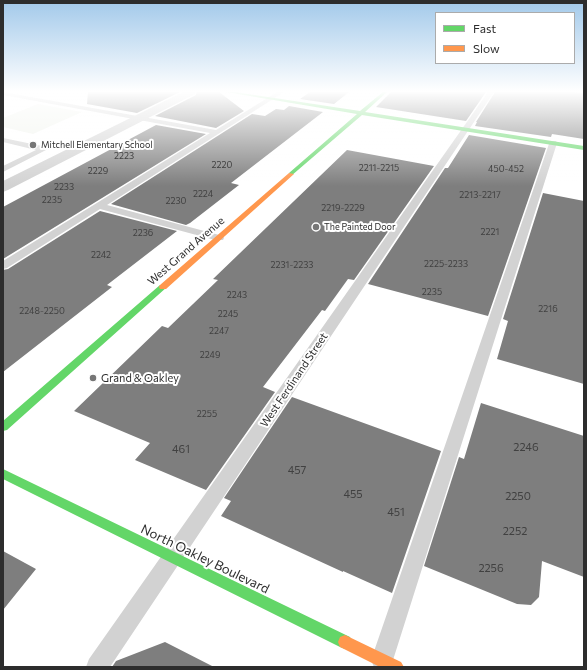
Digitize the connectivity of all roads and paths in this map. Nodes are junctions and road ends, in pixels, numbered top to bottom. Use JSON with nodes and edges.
{"nodes":[{"id":1,"x":129,"y":123,"type":"edge"},
{"id":2,"x":168,"y":123,"type":"edge"},
{"id":3,"x":230,"y":123,"type":"edge"},
{"id":4,"x":349,"y":123,"type":"edge"},
{"id":5,"x":428,"y":123,"type":"edge"},
{"id":6,"x":470,"y":123,"type":"edge"},
{"id":7,"x":466,"y":129,"type":"junction"},
{"id":8,"x":216,"y":132,"type":"junction"},
{"id":9,"x":3,"y":140,"type":"edge"},
{"id":10,"x":553,"y":143,"type":"junction"},
{"id":11,"x":584,"y":148,"type":"edge"},
{"id":12,"x":3,"y":169,"type":"edge"},
{"id":13,"x":3,"y":187,"type":"edge"},
{"id":14,"x":99,"y":206,"type":"junction"},
{"id":15,"x":219,"y":238,"type":"junction"},
{"id":16,"x":3,"y":266,"type":"edge"},
{"id":17,"x":3,"y":427,"type":"edge"},
{"id":18,"x":3,"y":474,"type":"edge"},
{"id":19,"x":173,"y":557,"type":"junction"},
{"id":20,"x":382,"y":660,"type":"junction"},
{"id":21,"x":97,"y":667,"type":"edge"},
{"id":22,"x":396,"y":667,"type":"edge"}],
"edges":[{"from":1,"to":13,"type":"street"},
{"from":2,"to":8,"type":"lane"},
{"from":3,"to":8,"type":"lane"},
{"from":4,"to":15,"type":"street","name":"West Grand Avenue"},
{"from":5,"to":7,"type":"street"},
{"from":6,"to":7,"type":"lane","name":"West Ferdinand Street"},
{"from":7,"to":10,"type":"street"},
{"from":7,"to":19,"type":"lane","name":"West Ferdinand Street"},
{"from":8,"to":14,"type":"lane"},
{"from":9,"to":12,"type":"lane"},
{"from":10,"to":11,"type":"street"},
{"from":10,"to":20,"type":"lane"},
{"from":14,"to":15,"type":"lane"},
{"from":14,"to":16,"type":"lane"},
{"from":15,"to":17,"type":"street","name":"West Grand Avenue"},
{"from":18,"to":19,"type":"street","name":"North Oakley Boulevard"},
{"from":19,"to":20,"type":"street","name":"North Oakley Boulevard"},
{"from":19,"to":21,"type":"lane","name":"West Ferdinand Street"},
{"from":20,"to":22,"type":"street","name":"North Oakley Boulevard"}]}
